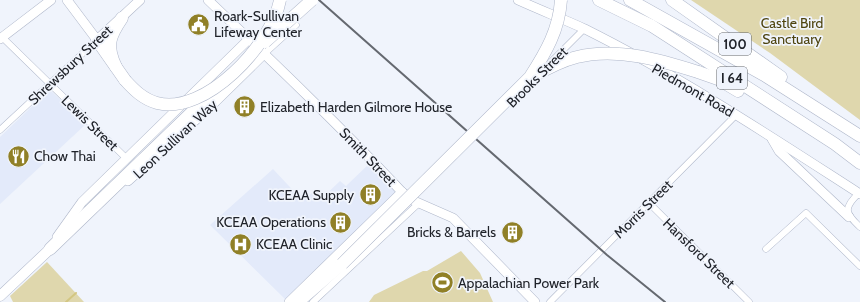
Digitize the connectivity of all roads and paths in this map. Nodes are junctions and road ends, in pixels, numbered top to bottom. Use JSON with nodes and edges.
{"nodes":[{"id":1,"x":51,"y":0,"type":"edge"},
{"id":2,"x":67,"y":0,"type":"edge"},
{"id":3,"x":140,"y":0,"type":"edge"},
{"id":4,"x":208,"y":0,"type":"edge"},
{"id":5,"x":280,"y":0,"type":"edge"},
{"id":6,"x":312,"y":0,"type":"edge"},
{"id":7,"x":518,"y":0,"type":"edge"},
{"id":8,"x":561,"y":0,"type":"edge"},
{"id":9,"x":599,"y":0,"type":"edge"},
{"id":10,"x":630,"y":0,"type":"edge"},
{"id":11,"x":672,"y":0,"type":"edge"},
{"id":12,"x":122,"y":18,"type":"junction"},
{"id":13,"x":296,"y":25,"type":"dead end"},
{"id":14,"x":584,"y":29,"type":"junction"},
{"id":15,"x":1,"y":38,"type":"edge"},
{"id":16,"x":96,"y":40,"type":"junction"},
{"id":17,"x":248,"y":40,"type":"junction"},
{"id":18,"x":263,"y":55,"type":"junction"},
{"id":19,"x":249,"y":56,"type":"junction"},
{"id":20,"x":116,"y":67,"type":"junction"},
{"id":21,"x":530,"y":77,"type":"junction"},
{"id":22,"x":50,"y":84,"type":"junction"},
{"id":23,"x":220,"y":85,"type":"junction"},
{"id":24,"x":794,"y":93,"type":"junction"},
{"id":25,"x":736,"y":115,"type":"junction"},
{"id":26,"x":489,"y":124,"type":"dead end"},
{"id":27,"x":0,"y":130,"type":"edge"},
{"id":28,"x":860,"y":136,"type":"edge"},
{"id":29,"x":771,"y":138,"type":"junction"},
{"id":30,"x":835,"y":144,"type":"junction"},
{"id":31,"x":127,"y":159,"type":"junction"},
{"id":32,"x":860,"y":163,"type":"edge"},
{"id":33,"x":402,"y":192,"type":"junction"},
{"id":34,"x":859,"y":194,"type":"edge"},
{"id":35,"x":419,"y":203,"type":"junction"},
{"id":36,"x":649,"y":203,"type":"junction"},
{"id":37,"x":849,"y":217,"type":"junction"},
{"id":38,"x":860,"y":227,"type":"edge"},
{"id":39,"x":50,"y":249,"type":"junction"},
{"id":40,"x":766,"y":249,"type":"dead end"},
{"id":41,"x":860,"y":266,"type":"edge"},
{"id":42,"x":0,"y":297,"type":"edge"},
{"id":43,"x":304,"y":301,"type":"edge"},
{"id":44,"x":4,"y":302,"type":"edge"},
{"id":45,"x":289,"y":302,"type":"edge"},
{"id":46,"x":535,"y":302,"type":"edge"},
{"id":47,"x":550,"y":302,"type":"edge"},
{"id":48,"x":749,"y":302,"type":"edge"}],
"edges":[{"from":1,"to":15,"type":"street"},
{"from":2,"to":16,"type":"street"},
{"from":3,"to":12,"type":"street","name":"Shrewsbury Street"},
{"from":4,"to":17,"type":"street","name":"Smith Street"},
{"from":5,"to":19,"type":"highway","bridge":true},
{"from":6,"to":19,"type":"highway","bridge":true},
{"from":7,"to":14,"type":"street","name":"Piedmont Road"},
{"from":8,"to":21,"type":"highway","bridge":true},
{"from":9,"to":30,"type":"highway","number":"I 64"},
{"from":10,"to":24,"type":"highway","number":"I 64"},
{"from":11,"to":24,"type":"highway","number":"100"},
{"from":12,"to":16,"type":"street","name":"Shrewsbury Street"},
{"from":12,"to":20,"type":"highway"},
{"from":13,"to":18,"type":"street","name":"Leon Sullivan Way"},
{"from":14,"to":25,"type":"street","name":"Piedmont Road"},
{"from":14,"to":26,"type":"street","name":"Brooks Street"},
{"from":15,"to":22,"type":"street","name":"Lewis Street"},
{"from":16,"to":20,"type":"highway"},
{"from":16,"to":22,"type":"street","name":"Shrewsbury Street"},
{"from":17,"to":18,"type":"street","name":"Smith Street"},
{"from":17,"to":31,"type":"street","name":"Leon Sullivan Way"},
{"from":18,"to":33,"type":"street","name":"Smith Street"},
{"from":18,"to":39,"type":"street","name":"Leon Sullivan Way"},
{"from":19,"to":23,"type":"highway","bridge":true},
{"from":20,"to":23,"type":"highway","bridge":true},
{"from":21,"to":30,"type":"highway","bridge":true},
{"from":21,"to":43,"type":"highway","bridge":true},
{"from":22,"to":27,"type":"street","name":"Shrewsbury Street"},
{"from":22,"to":31,"type":"street","name":"Lewis Street"},
{"from":23,"to":39,"type":"highway","bridge":true},
{"from":24,"to":28,"type":"highway","number":"I 64"},
{"from":25,"to":29,"type":"street","name":"Piedmont Road"},
{"from":25,"to":36,"type":"street","name":"Morris Street"},
{"from":29,"to":34,"type":"street","name":"Piedmont Road"},
{"from":29,"to":37,"type":"street"},
{"from":30,"to":32,"type":"highway","number":"I 64"},
{"from":31,"to":39,"type":"street","name":"Leon Sullivan Way"},
{"from":33,"to":35,"type":"street","name":"Smith Street"},
{"from":33,"to":45,"type":"street"},
{"from":34,"to":37,"type":"street"},
{"from":35,"to":43,"type":"street"},
{"from":35,"to":46,"type":"street","name":"Smith Street"},
{"from":36,"to":47,"type":"street","name":"Morris Street"},
{"from":36,"to":48,"type":"street","name":"Hansford Street"},
{"from":37,"to":38,"type":"street"},
{"from":39,"to":42,"type":"main road","name":"Leon Sullivan Way"},
{"from":40,"to":41,"type":"street"},
{"from":42,"to":44,"type":"main road"}]}
